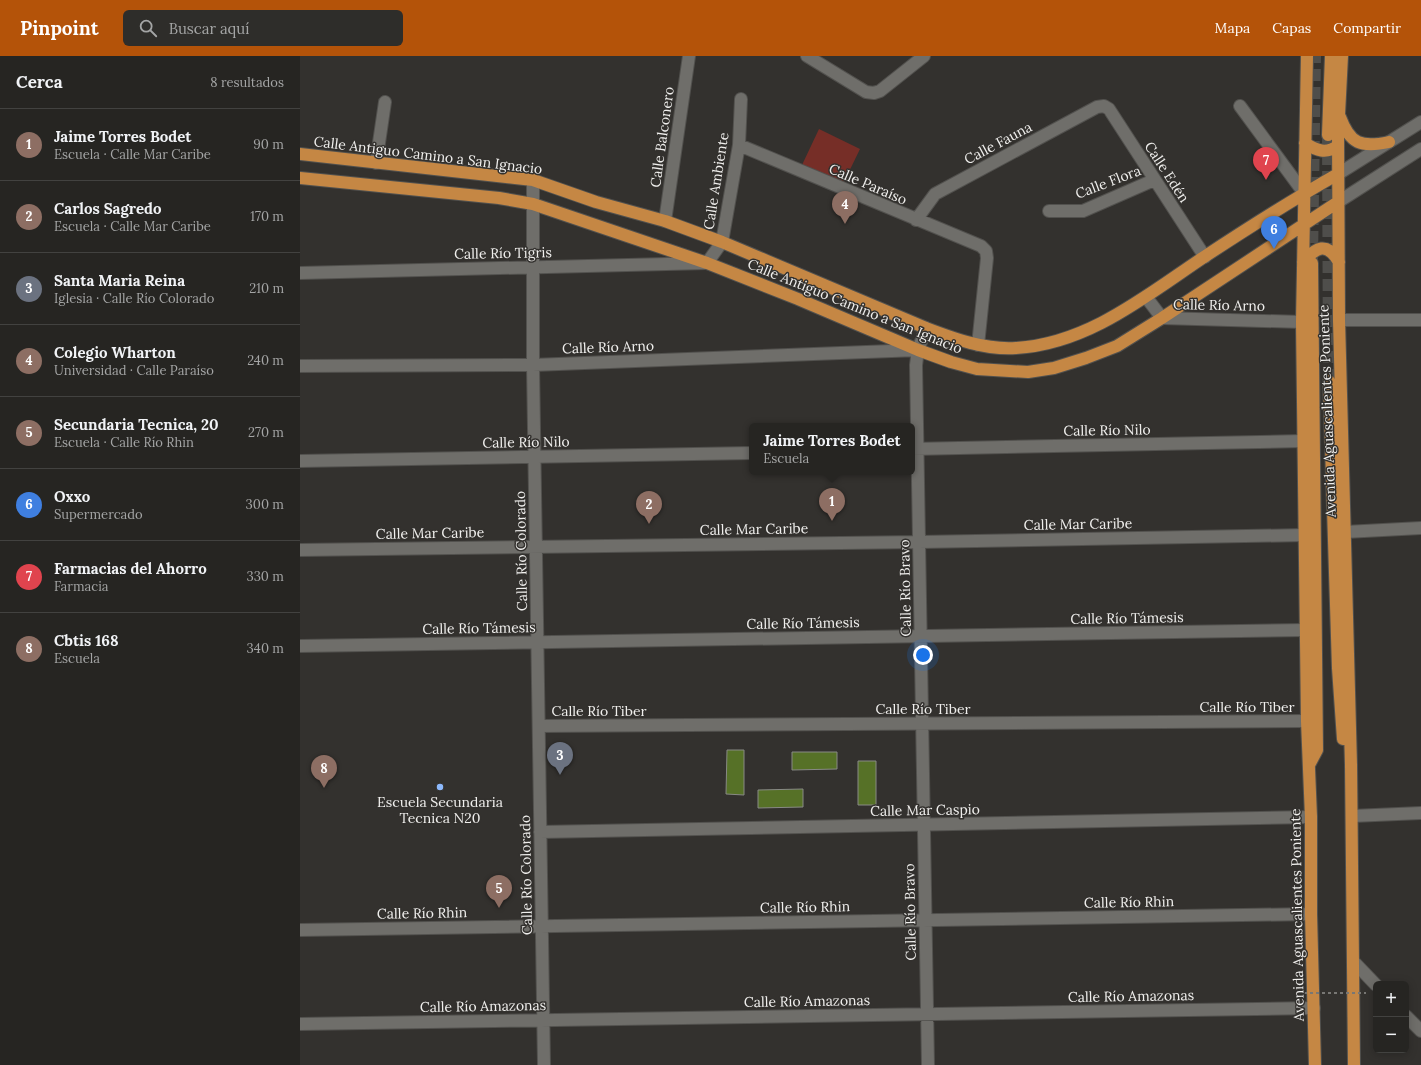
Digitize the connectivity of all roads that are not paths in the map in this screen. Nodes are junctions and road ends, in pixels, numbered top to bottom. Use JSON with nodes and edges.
{"nodes":[{"id":1,"x":689,"y":56,"type":"edge"},
{"id":2,"x":808,"y":56,"type":"edge"},
{"id":3,"x":924,"y":56,"type":"edge"},
{"id":4,"x":1307,"y":56,"type":"edge"},
{"id":5,"x":1331,"y":56,"type":"edge"},
{"id":6,"x":1342,"y":56,"type":"edge"},
{"id":7,"x":741,"y":98,"type":"dead end"},
{"id":8,"x":385,"y":102,"type":"dead end"},
{"id":9,"x":1104,"y":106,"type":"joint"},
{"id":10,"x":1240,"y":106,"type":"dead end"},
{"id":11,"x":1338,"y":114,"type":"junction"},
{"id":12,"x":1421,"y":122,"type":"edge"},
{"id":13,"x":1328,"y":135,"type":"tunnel mouth"},
{"id":14,"x":1389,"y":142,"type":"junction"},
{"id":15,"x":1306,"y":143,"type":"junction"},
{"id":16,"x":738,"y":145,"type":"junction"},
{"id":17,"x":1338,"y":146,"type":"junction"},
{"id":18,"x":1421,"y":149,"type":"edge"},
{"id":19,"x":300,"y":154,"type":"edge"},
{"id":20,"x":376,"y":163,"type":"junction"},
{"id":21,"x":1338,"y":174,"type":"junction"},
{"id":22,"x":300,"y":178,"type":"edge"},
{"id":23,"x":533,"y":180,"type":"junction"},
{"id":24,"x":1154,"y":180,"type":"junction"},
{"id":25,"x":1304,"y":193,"type":"junction"},
{"id":26,"x":1338,"y":202,"type":"junction"},
{"id":27,"x":533,"y":204,"type":"junction"},
{"id":28,"x":1049,"y":211,"type":"dead end"},
{"id":29,"x":916,"y":220,"type":"junction"},
{"id":30,"x":665,"y":221,"type":"junction"},
{"id":31,"x":1304,"y":224,"type":"junction"},
{"id":32,"x":722,"y":242,"type":"junction"},
{"id":33,"x":1205,"y":257,"type":"junction"},
{"id":34,"x":707,"y":262,"type":"junction"},
{"id":35,"x":1339,"y":262,"type":"junction"},
{"id":36,"x":1307,"y":263,"type":"junction"},
{"id":37,"x":533,"y":268,"type":"junction"},
{"id":38,"x":300,"y":272,"type":"edge"},
{"id":39,"x":1146,"y":297,"type":"junction"},
{"id":40,"x":1162,"y":318,"type":"junction"},
{"id":41,"x":1339,"y":320,"type":"junction"},
{"id":42,"x":1421,"y":320,"type":"edge"},
{"id":43,"x":1302,"y":322,"type":"junction"},
{"id":44,"x":926,"y":328,"type":"junction"},
{"id":45,"x":978,"y":345,"type":"junction"},
{"id":46,"x":918,"y":350,"type":"junction"},
{"id":47,"x":533,"y":365,"type":"junction"},
{"id":48,"x":300,"y":366,"type":"edge"},
{"id":49,"x":1328,"y":381,"type":"tunnel mouth"},
{"id":50,"x":915,"y":423,"type":"edge"},
{"id":51,"x":1303,"y":441,"type":"junction"},
{"id":52,"x":915,"y":449,"type":"edge"},
{"id":53,"x":749,"y":453,"type":"edge"},
{"id":54,"x":535,"y":457,"type":"junction"},
{"id":55,"x":300,"y":462,"type":"edge"},
{"id":56,"x":915,"y":468,"type":"edge"},
{"id":57,"x":1421,"y":528,"type":"edge"},
{"id":58,"x":1345,"y":532,"type":"junction"},
{"id":59,"x":1305,"y":535,"type":"junction"},
{"id":60,"x":919,"y":542,"type":"junction"},
{"id":61,"x":536,"y":547,"type":"junction"},
{"id":62,"x":300,"y":550,"type":"edge"},
{"id":63,"x":1306,"y":630,"type":"junction"},
{"id":64,"x":920,"y":636,"type":"junction"},
{"id":65,"x":538,"y":642,"type":"junction"},
{"id":66,"x":300,"y":646,"type":"edge"},
{"id":67,"x":1307,"y":721,"type":"junction"},
{"id":68,"x":922,"y":724,"type":"junction"},
{"id":69,"x":539,"y":726,"type":"junction"},
{"id":70,"x":1309,"y":765,"type":"junction"},
{"id":71,"x":1351,"y":765,"type":"junction"},
{"id":72,"x":1421,"y":813,"type":"edge"},
{"id":73,"x":1352,"y":816,"type":"junction"},
{"id":74,"x":1311,"y":817,"type":"junction"},
{"id":75,"x":924,"y":826,"type":"junction"},
{"id":76,"x":540,"y":832,"type":"junction"},
{"id":77,"x":1311,"y":914,"type":"junction"},
{"id":78,"x":925,"y":920,"type":"junction"},
{"id":79,"x":542,"y":926,"type":"junction"},
{"id":80,"x":300,"y":930,"type":"edge"},
{"id":81,"x":1353,"y":961,"type":"junction"},
{"id":82,"x":1373,"y":982,"type":"edge"},
{"id":83,"x":1314,"y":1008,"type":"junction"},
{"id":84,"x":927,"y":1014,"type":"junction"},
{"id":85,"x":1407,"y":1017,"type":"edge"},
{"id":86,"x":544,"y":1020,"type":"junction"},
{"id":87,"x":300,"y":1024,"type":"edge"},
{"id":88,"x":1421,"y":1032,"type":"edge"},
{"id":89,"x":544,"y":1065,"type":"edge"},
{"id":90,"x":928,"y":1065,"type":"edge"},
{"id":91,"x":1316,"y":1065,"type":"edge"},
{"id":92,"x":1354,"y":1065,"type":"edge"}],
"edges":[{"from":1,"to":30,"type":"street","name":"Calle Balconero"},
{"from":2,"to":3,"type":"street"},
{"from":4,"to":15,"type":"main road","name":"Avenida Aguascalientes Poniente"},
{"from":5,"to":13,"type":"main road"},
{"from":6,"to":11,"type":"main road","name":"Avenida Aguascalientes Poniente"},
{"from":7,"to":16,"type":"street","name":"Calle Ambiente"},
{"from":8,"to":20,"type":"street"},
{"from":9,"to":24,"type":"street","name":"Calle Edén"},
{"from":9,"to":29,"type":"street","name":"Calle Fauna"},
{"from":10,"to":25,"type":"street"},
{"from":11,"to":14,"type":"main road"},
{"from":11,"to":17,"type":"main road","name":"Avenida Aguascalientes Poniente"},
{"from":12,"to":14,"type":"street","name":"Calle Antiguo Camino a San Ignacio"},
{"from":14,"to":21,"type":"street","name":"Calle Antiguo Camino a San Ignacio"},
{"from":15,"to":17,"type":"main road"},
{"from":15,"to":25,"type":"main road","name":"Avenida Aguascalientes Poniente"},
{"from":16,"to":29,"type":"street","name":"Calle Paraíso"},
{"from":16,"to":32,"type":"street","name":"Calle Ambiente"},
{"from":17,"to":21,"type":"main road","name":"Avenida Aguascalientes Poniente"},
{"from":18,"to":26,"type":"street","name":"Calle Antiguo Camino a San Ignacio"},
{"from":19,"to":20,"type":"main road","name":"Calle Antiguo Camino a San Ignacio"},
{"from":20,"to":23,"type":"main road","name":"Calle Antiguo Camino a San Ignacio"},
{"from":21,"to":25,"type":"main road","name":"Calle Antiguo Camino a San Ignacio"},
{"from":21,"to":26,"type":"main road","name":"Avenida Aguascalientes Poniente"},
{"from":22,"to":27,"type":"main road","name":"Calle Antiguo Camino a San Ignacio"},
{"from":23,"to":27,"type":"street","name":"Calle Río Colorado"},
{"from":23,"to":30,"type":"main road","name":"Calle Antiguo Camino a San Ignacio"},
{"from":24,"to":28,"type":"street","name":"Calle Flora"},
{"from":24,"to":33,"type":"street","name":"Calle Edén"},
{"from":25,"to":31,"type":"main road","name":"Avenida Aguascalientes Poniente"},
{"from":25,"to":33,"type":"main road","name":"Calle Antiguo Camino a San Ignacio"},
{"from":26,"to":31,"type":"main road","name":"Calle Antiguo Camino a San Ignacio"},
{"from":26,"to":35,"type":"main road","name":"Avenida Aguascalientes Poniente"},
{"from":27,"to":34,"type":"main road","name":"Calle Antiguo Camino a San Ignacio"},
{"from":27,"to":37,"type":"street","name":"Calle Río Colorado"},
{"from":29,"to":45,"type":"street","name":"Calle Paraíso"},
{"from":30,"to":32,"type":"main road","name":"Calle Antiguo Camino a San Ignacio"},
{"from":31,"to":36,"type":"main road","name":"Avenida Aguascalientes Poniente"},
{"from":31,"to":40,"type":"main road","name":"Calle Antiguo Camino a San Ignacio"},
{"from":32,"to":34,"type":"street","name":"Calle Ambiente"},
{"from":32,"to":44,"type":"main road","name":"Calle Antiguo Camino a San Ignacio"},
{"from":33,"to":39,"type":"main road","name":"Calle Antiguo Camino a San Ignacio"},
{"from":34,"to":37,"type":"street","name":"Calle Río Tigris"},
{"from":34,"to":46,"type":"main road","name":"Calle Antiguo Camino a San Ignacio"},
{"from":35,"to":36,"type":"main road"},
{"from":35,"to":41,"type":"main road","name":"Avenida Aguascalientes Poniente"},
{"from":36,"to":43,"type":"main road","name":"Avenida Aguascalientes Poniente"},
{"from":36,"to":70,"type":"main road","name":"Avenida Aguascalientes Poniente"},
{"from":37,"to":38,"type":"street","name":"Calle Río Tigris"},
{"from":37,"to":47,"type":"street","name":"Calle Río Colorado"},
{"from":39,"to":40,"type":"street","name":"Calle Río Arno"},
{"from":39,"to":45,"type":"main road","name":"Calle Antiguo Camino a San Ignacio"},
{"from":40,"to":43,"type":"street","name":"Calle Río Arno"},
{"from":40,"to":46,"type":"main road","name":"Calle Antiguo Camino a San Ignacio"},
{"from":41,"to":42,"type":"street"},
{"from":41,"to":58,"type":"main road","name":"Avenida Aguascalientes Poniente"},
{"from":43,"to":51,"type":"main road","name":"Avenida Aguascalientes Poniente"},
{"from":44,"to":45,"type":"main road","name":"Calle Antiguo Camino a San Ignacio"},
{"from":44,"to":46,"type":"street","name":"Calle Río Bravo"},
{"from":46,"to":47,"type":"street","name":"Calle Río Arno"},
{"from":46,"to":50,"type":"street","name":"Calle Río Bravo"},
{"from":47,"to":48,"type":"street","name":"Calle Río Arno"},
{"from":47,"to":54,"type":"street","name":"Calle Río Colorado"},
{"from":49,"to":71,"type":"main road","name":"Avenida Aguascalientes Poniente"},
{"from":51,"to":52,"type":"street","name":"Calle Río Nilo"},
{"from":51,"to":59,"type":"main road","name":"Avenida Aguascalientes Poniente"},
{"from":53,"to":54,"type":"street","name":"Calle Río Nilo"},
{"from":54,"to":55,"type":"street","name":"Calle Río Nilo"},
{"from":54,"to":61,"type":"street","name":"Calle Río Colorado"},
{"from":56,"to":60,"type":"street","name":"Calle Río Bravo"},
{"from":57,"to":58,"type":"street"},
{"from":58,"to":71,"type":"main road","name":"Avenida Aguascalientes Poniente"},
{"from":59,"to":60,"type":"street","name":"Calle Mar Caribe"},
{"from":59,"to":63,"type":"main road","name":"Avenida Aguascalientes Poniente"},
{"from":60,"to":61,"type":"street","name":"Calle Mar Caribe"},
{"from":60,"to":64,"type":"street","name":"Calle Río Bravo"},
{"from":61,"to":62,"type":"street","name":"Calle Mar Caribe"},
{"from":61,"to":65,"type":"street","name":"Calle Río Colorado"},
{"from":63,"to":64,"type":"street","name":"Calle Río Támesis"},
{"from":63,"to":67,"type":"main road","name":"Avenida Aguascalientes Poniente"},
{"from":64,"to":65,"type":"street","name":"Calle Río Támesis"},
{"from":64,"to":68,"type":"street","name":"Calle Río Bravo"},
{"from":65,"to":66,"type":"street","name":"Calle Río Támesis"},
{"from":65,"to":69,"type":"street","name":"Calle Río Colorado"},
{"from":67,"to":68,"type":"street","name":"Calle Río Tiber"},
{"from":67,"to":70,"type":"main road","name":"Avenida Aguascalientes Poniente"},
{"from":68,"to":69,"type":"street","name":"Calle Río Tiber"},
{"from":68,"to":75,"type":"street","name":"Calle Río Bravo"},
{"from":69,"to":76,"type":"street","name":"Calle Río Colorado"},
{"from":70,"to":74,"type":"main road","name":"Avenida Aguascalientes Poniente"},
{"from":71,"to":73,"type":"main road","name":"Avenida Aguascalientes Poniente"},
{"from":72,"to":73,"type":"street"},
{"from":73,"to":81,"type":"main road","name":"Avenida Aguascalientes Poniente"},
{"from":74,"to":75,"type":"street","name":"Calle Mar Caspio"},
{"from":74,"to":77,"type":"main road","name":"Avenida Aguascalientes Poniente"},
{"from":75,"to":76,"type":"street","name":"Calle Mar Caspio"},
{"from":75,"to":78,"type":"street","name":"Calle Río Bravo"},
{"from":76,"to":79,"type":"street","name":"Calle Río Colorado"},
{"from":77,"to":78,"type":"street","name":"Calle Río Rhin"},
{"from":77,"to":83,"type":"main road","name":"Avenida Aguascalientes Poniente"},
{"from":78,"to":79,"type":"street","name":"Calle Río Rhin"},
{"from":78,"to":84,"type":"street","name":"Calle Río Bravo"},
{"from":79,"to":80,"type":"street","name":"Calle Río Rhin"},
{"from":79,"to":86,"type":"street","name":"Calle Río Colorado"},
{"from":81,"to":82,"type":"street"},
{"from":81,"to":92,"type":"main road","name":"Avenida Aguascalientes Poniente"},
{"from":83,"to":84,"type":"street","name":"Calle Río Amazonas"},
{"from":83,"to":91,"type":"main road","name":"Avenida Aguascalientes Poniente"},
{"from":84,"to":86,"type":"street","name":"Calle Río Amazonas"},
{"from":84,"to":90,"type":"street","name":"Calle Río Bravo"},
{"from":85,"to":88,"type":"street"},
{"from":86,"to":87,"type":"street","name":"Calle Río Amazonas"},
{"from":86,"to":89,"type":"street","name":"Calle Río Colorado"}]}
